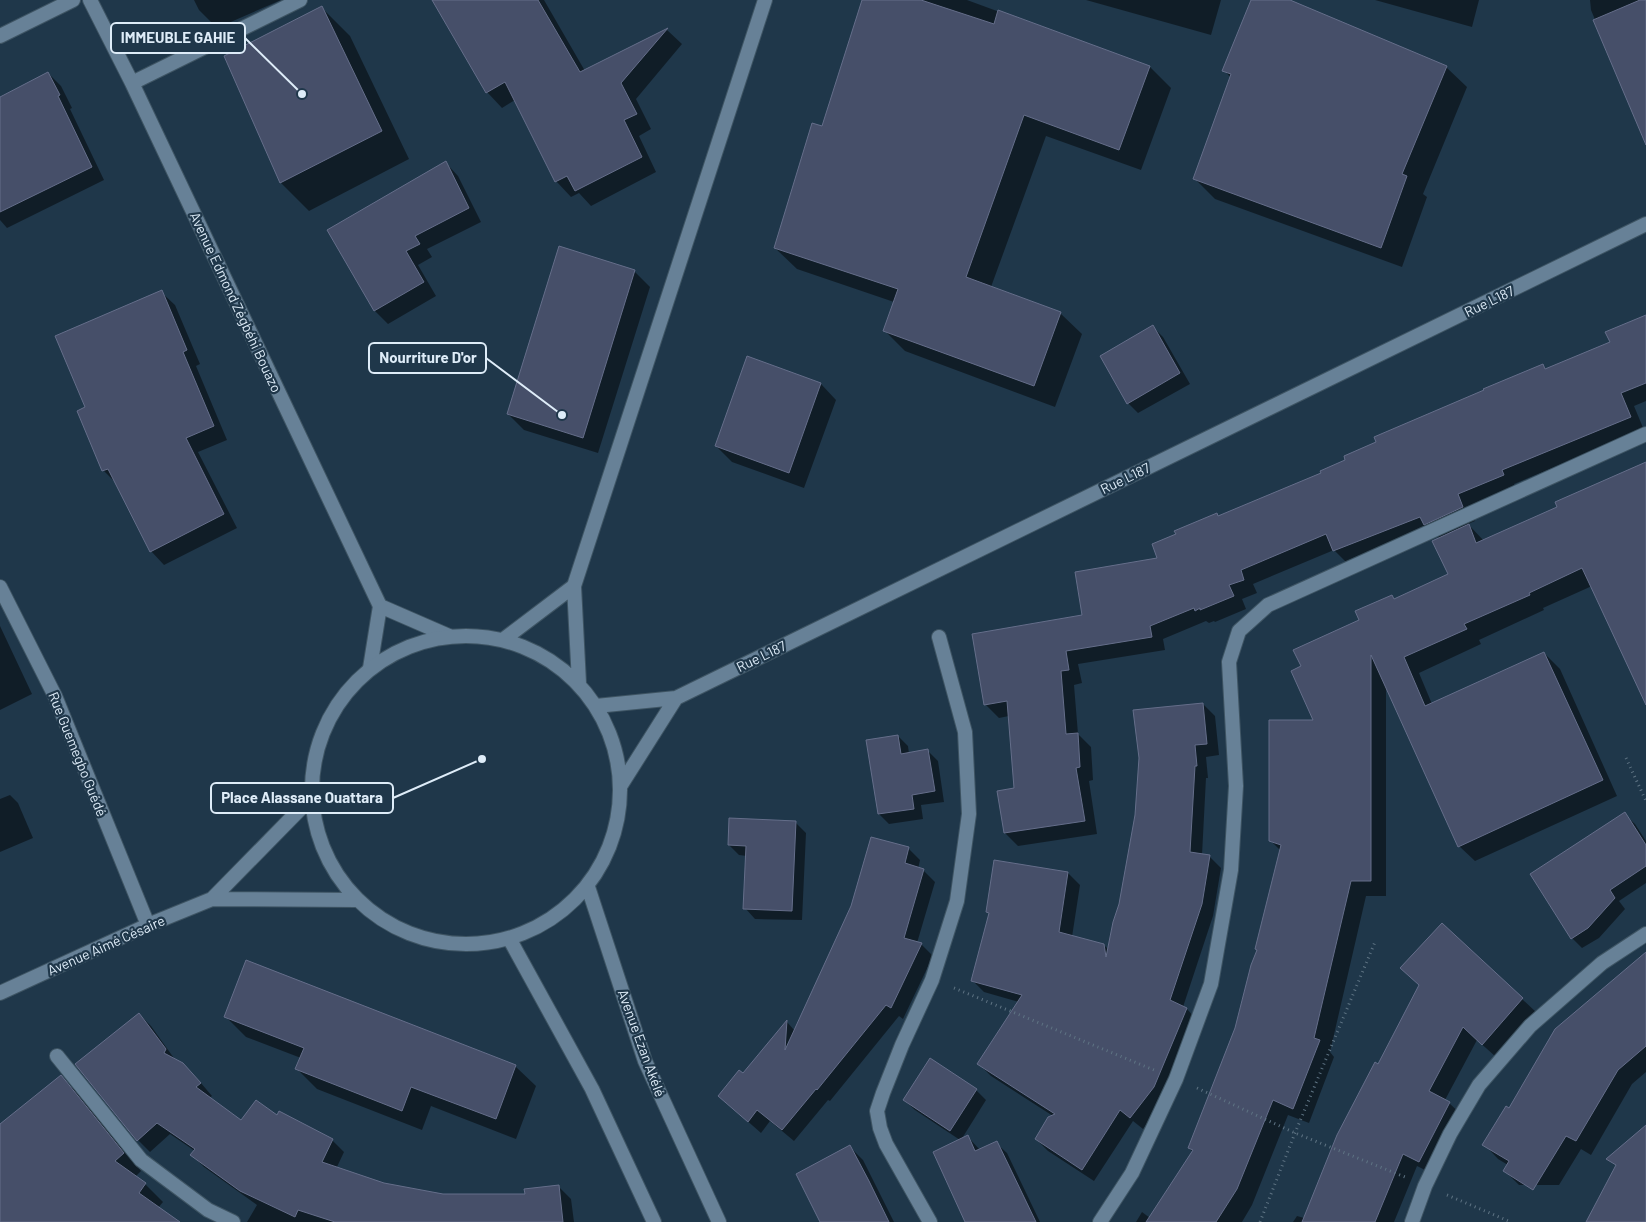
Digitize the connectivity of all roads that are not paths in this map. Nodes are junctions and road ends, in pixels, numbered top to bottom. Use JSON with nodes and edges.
{"nodes":[{"id":1,"x":73,"y":0,"type":"edge"},
{"id":2,"x":90,"y":0,"type":"edge"},
{"id":3,"x":300,"y":0,"type":"edge"},
{"id":4,"x":765,"y":0,"type":"edge"},
{"id":5,"x":0,"y":36,"type":"edge"},
{"id":6,"x":132,"y":83,"type":"junction"},
{"id":7,"x":1646,"y":224,"type":"edge"},
{"id":8,"x":1646,"y":434,"type":"edge"},
{"id":9,"x":574,"y":586,"type":"junction"},
{"id":10,"x":0,"y":587,"type":"edge"},
{"id":11,"x":380,"y":606,"type":"junction"},
{"id":12,"x":449,"y":636,"type":"junction"},
{"id":13,"x":939,"y":637,"type":"dead end"},
{"id":14,"x":504,"y":639,"type":"junction"},
{"id":15,"x":370,"y":668,"type":"junction"},
{"id":16,"x":579,"y":683,"type":"junction"},
{"id":17,"x":676,"y":698,"type":"junction"},
{"id":18,"x":596,"y":706,"type":"junction"},
{"id":19,"x":621,"y":785,"type":"junction"},
{"id":20,"x":312,"y":796,"type":"junction"},
{"id":21,"x":588,"y":887,"type":"junction"},
{"id":22,"x":212,"y":899,"type":"junction"},
{"id":23,"x":356,"y":900,"type":"junction"},
{"id":24,"x":148,"y":925,"type":"junction"},
{"id":25,"x":1646,"y":934,"type":"edge"},
{"id":26,"x":509,"y":938,"type":"junction"},
{"id":27,"x":0,"y":993,"type":"edge"},
{"id":28,"x":58,"y":1056,"type":"dead end"},
{"id":29,"x":233,"y":1222,"type":"edge"},
{"id":30,"x":654,"y":1222,"type":"edge"},
{"id":31,"x":719,"y":1222,"type":"edge"},
{"id":32,"x":930,"y":1222,"type":"edge"},
{"id":33,"x":1100,"y":1222,"type":"edge"},
{"id":34,"x":1412,"y":1222,"type":"edge"}],
"edges":[{"from":1,"to":5,"type":"street"},
{"from":2,"to":6,"type":"street","name":"Avenue Edmond Zégbéhi Bouazo"},
{"from":3,"to":6,"type":"street"},
{"from":4,"to":9,"type":"street"},
{"from":6,"to":11,"type":"street","name":"Avenue Edmond Zégbéhi Bouazo"},
{"from":7,"to":17,"type":"street","name":"Rue L187"},
{"from":8,"to":33,"type":"street"},
{"from":9,"to":14,"type":"street"},
{"from":9,"to":16,"type":"street"},
{"from":10,"to":24,"type":"street","name":"Rue Guemegbo Guédé"},
{"from":11,"to":12,"type":"street"},
{"from":11,"to":15,"type":"street"},
{"from":12,"to":14,"type":"street"},
{"from":12,"to":15,"type":"street"},
{"from":13,"to":32,"type":"street"},
{"from":14,"to":16,"type":"street"},
{"from":15,"to":20,"type":"street"},
{"from":16,"to":18,"type":"street"},
{"from":17,"to":18,"type":"street","name":"Rue L187"},
{"from":17,"to":19,"type":"street"},
{"from":18,"to":19,"type":"street"},
{"from":19,"to":21,"type":"street"},
{"from":20,"to":22,"type":"street","name":"Avenue Aimé Césaire"},
{"from":20,"to":23,"type":"street"},
{"from":21,"to":26,"type":"street"},
{"from":21,"to":31,"type":"street","name":"Avenue Ezan Akélé"},
{"from":22,"to":23,"type":"street","name":"Avenue Aimé Césaire"},
{"from":22,"to":24,"type":"street","name":"Avenue Aimé Césaire"},
{"from":23,"to":26,"type":"street"},
{"from":24,"to":27,"type":"street","name":"Avenue Aimé Césaire"},
{"from":25,"to":34,"type":"street"},
{"from":26,"to":30,"type":"street"},
{"from":28,"to":29,"type":"street"}]}
